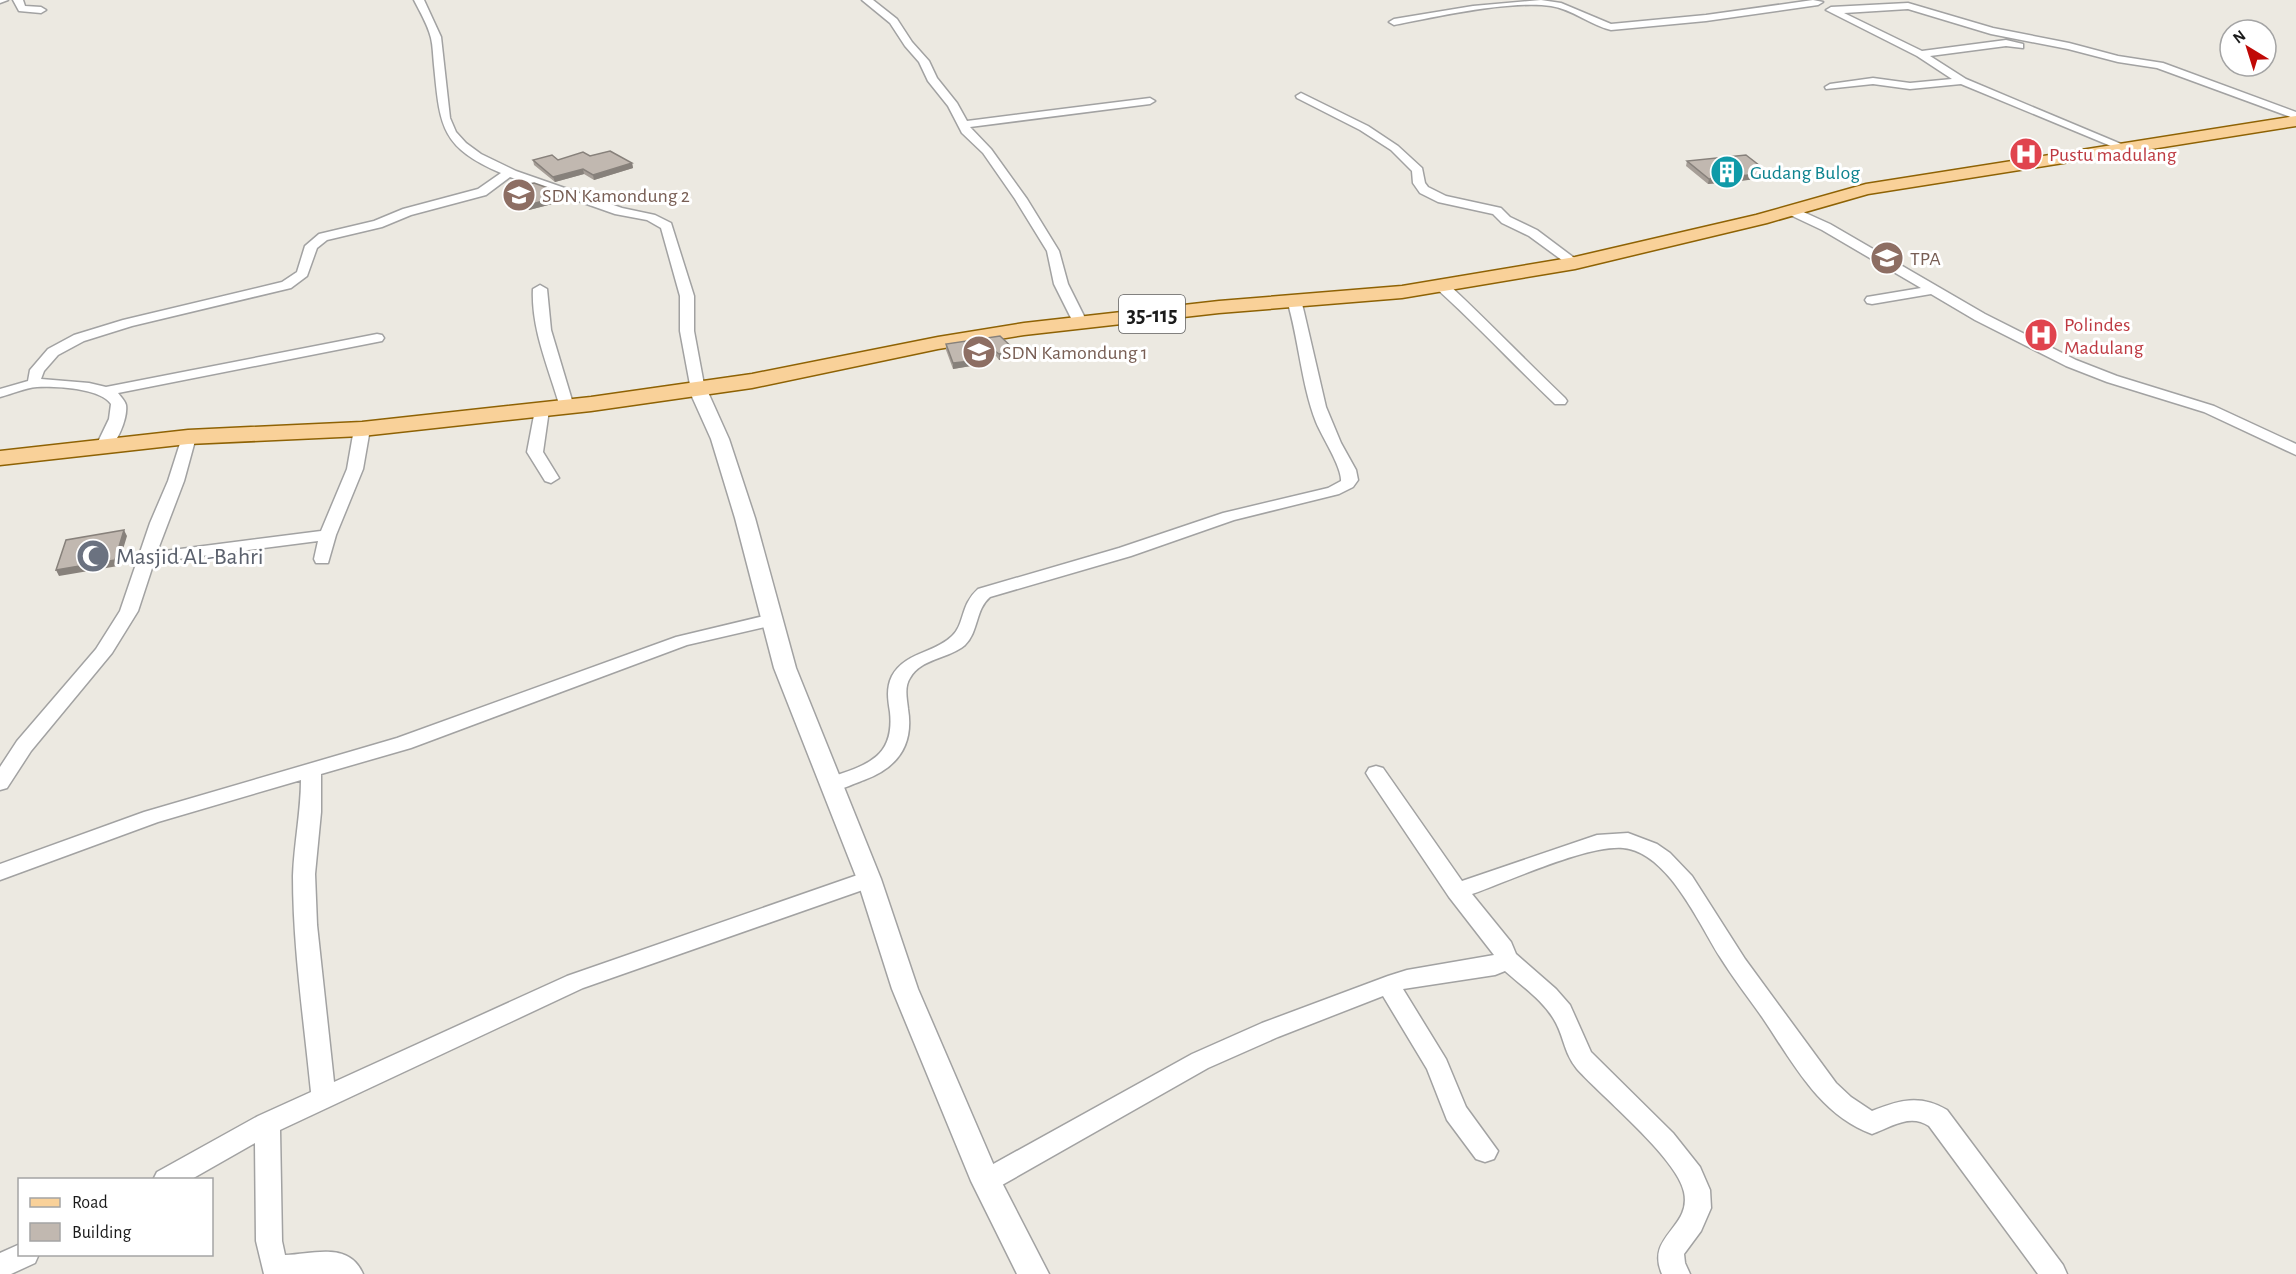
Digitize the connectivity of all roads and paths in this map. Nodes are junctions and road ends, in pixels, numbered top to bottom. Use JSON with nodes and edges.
{"nodes":[{"id":1,"x":18,"y":0,"type":"edge"},
{"id":2,"x":419,"y":0,"type":"edge"},
{"id":3,"x":867,"y":0,"type":"edge"},
{"id":4,"x":1819,"y":1,"type":"edge"},
{"id":5,"x":41,"y":10,"type":"dead end"},
{"id":6,"x":1832,"y":11,"type":"junction"},
{"id":7,"x":1394,"y":22,"type":"dead end"},
{"id":8,"x":2049,"y":42,"type":"junction"},
{"id":9,"x":1921,"y":54,"type":"junction"},
{"id":10,"x":1962,"y":81,"type":"junction"},
{"id":11,"x":1830,"y":87,"type":"dead end"},
{"id":12,"x":1301,"y":96,"type":"dead end"},
{"id":13,"x":1150,"y":101,"type":"dead end"},
{"id":14,"x":2296,"y":116,"type":"edge"},
{"id":15,"x":2296,"y":121,"type":"edge"},
{"id":16,"x":962,"y":125,"type":"junction"},
{"id":17,"x":2127,"y":149,"type":"junction"},
{"id":18,"x":509,"y":172,"type":"junction"},
{"id":19,"x":1790,"y":210,"type":"junction"},
{"id":20,"x":1575,"y":262,"type":"junction"},
{"id":21,"x":1442,"y":286,"type":"junction"},
{"id":22,"x":540,"y":289,"type":"dead end"},
{"id":23,"x":1931,"y":290,"type":"junction"},
{"id":24,"x":1294,"y":300,"type":"junction"},
{"id":25,"x":1872,"y":300,"type":"dead end"},
{"id":26,"x":1080,"y":322,"type":"junction"},
{"id":27,"x":377,"y":338,"type":"dead end"},
{"id":28,"x":37,"y":383,"type":"junction"},
{"id":29,"x":698,"y":390,"type":"junction"},
{"id":30,"x":106,"y":391,"type":"junction"},
{"id":31,"x":0,"y":393,"type":"edge"},
{"id":32,"x":1560,"y":401,"type":"dead end"},
{"id":33,"x":567,"y":407,"type":"junction"},
{"id":34,"x":542,"y":410,"type":"junction"},
{"id":35,"x":362,"y":429,"type":"junction"},
{"id":36,"x":188,"y":437,"type":"junction"},
{"id":37,"x":104,"y":446,"type":"junction"},
{"id":38,"x":2296,"y":450,"type":"edge"},
{"id":39,"x":0,"y":458,"type":"edge"},
{"id":40,"x":551,"y":478,"type":"dead end"},
{"id":41,"x":328,"y":535,"type":"junction"},
{"id":42,"x":147,"y":558,"type":"junction"},
{"id":43,"x":322,"y":559,"type":"dead end"},
{"id":44,"x":772,"y":620,"type":"junction"},
{"id":45,"x":311,"y":771,"type":"junction"},
{"id":46,"x":1376,"y":773,"type":"dead end"},
{"id":47,"x":0,"y":782,"type":"edge"},
{"id":48,"x":832,"y":784,"type":"junction"},
{"id":49,"x":0,"y":872,"type":"edge"},
{"id":50,"x":869,"y":879,"type":"junction"},
{"id":51,"x":1457,"y":891,"type":"junction"},
{"id":52,"x":1507,"y":959,"type":"junction"},
{"id":53,"x":1388,"y":985,"type":"junction"},
{"id":54,"x":324,"y":1098,"type":"junction"},
{"id":55,"x":267,"y":1124,"type":"junction"},
{"id":56,"x":1485,"y":1151,"type":"dead end"},
{"id":57,"x":168,"y":1178,"type":"edge"},
{"id":58,"x":986,"y":1181,"type":"junction"},
{"id":59,"x":350,"y":1274,"type":"edge"},
{"id":60,"x":1033,"y":1274,"type":"edge"},
{"id":61,"x":1677,"y":1274,"type":"edge"},
{"id":62,"x":2054,"y":1274,"type":"edge"}],
"edges":[{"from":1,"to":5,"type":"street"},
{"from":2,"to":18,"type":"street"},
{"from":3,"to":16,"type":"street"},
{"from":4,"to":6,"type":"street"},
{"from":4,"to":7,"type":"street"},
{"from":6,"to":8,"type":"street"},
{"from":6,"to":9,"type":"street"},
{"from":8,"to":9,"type":"street"},
{"from":8,"to":14,"type":"street"},
{"from":9,"to":10,"type":"street"},
{"from":10,"to":11,"type":"street"},
{"from":10,"to":17,"type":"street"},
{"from":12,"to":20,"type":"street"},
{"from":13,"to":16,"type":"street"},
{"from":15,"to":17,"type":"main road","number":"35-115"},
{"from":16,"to":26,"type":"street"},
{"from":17,"to":19,"type":"main road","number":"35-115"},
{"from":18,"to":28,"type":"street"},
{"from":18,"to":29,"type":"street"},
{"from":19,"to":20,"type":"main road","number":"35-115"},
{"from":19,"to":23,"type":"street"},
{"from":20,"to":21,"type":"main road","number":"35-115"},
{"from":21,"to":24,"type":"main road","number":"35-115"},
{"from":21,"to":32,"type":"street"},
{"from":22,"to":33,"type":"street"},
{"from":23,"to":25,"type":"street"},
{"from":23,"to":38,"type":"street"},
{"from":24,"to":26,"type":"main road","number":"35-115"},
{"from":24,"to":48,"type":"street"},
{"from":26,"to":29,"type":"main road","number":"35-115"},
{"from":27,"to":30,"type":"street"},
{"from":28,"to":30,"type":"street"},
{"from":28,"to":31,"type":"street"},
{"from":29,"to":33,"type":"main road","number":"35-115"},
{"from":29,"to":44,"type":"street"},
{"from":30,"to":37,"type":"street"},
{"from":33,"to":34,"type":"main road","number":"35-115"},
{"from":34,"to":35,"type":"main road","number":"35-115"},
{"from":34,"to":40,"type":"street"},
{"from":35,"to":36,"type":"main road","number":"35-115"},
{"from":35,"to":41,"type":"street"},
{"from":36,"to":37,"type":"main road","number":"35-115"},
{"from":36,"to":42,"type":"street"},
{"from":37,"to":39,"type":"main road","number":"35-115"},
{"from":41,"to":42,"type":"street"},
{"from":41,"to":43,"type":"street"},
{"from":42,"to":47,"type":"street"},
{"from":44,"to":45,"type":"street"},
{"from":44,"to":48,"type":"street"},
{"from":45,"to":49,"type":"street"},
{"from":45,"to":54,"type":"street"},
{"from":46,"to":51,"type":"street"},
{"from":48,"to":50,"type":"street"},
{"from":50,"to":54,"type":"street"},
{"from":50,"to":58,"type":"street"},
{"from":51,"to":52,"type":"street"},
{"from":51,"to":62,"type":"street"},
{"from":52,"to":53,"type":"street"},
{"from":52,"to":61,"type":"street"},
{"from":53,"to":56,"type":"street"},
{"from":53,"to":58,"type":"street"},
{"from":54,"to":55,"type":"street"},
{"from":55,"to":57,"type":"street"},
{"from":55,"to":59,"type":"street"},
{"from":58,"to":60,"type":"street"}]}
